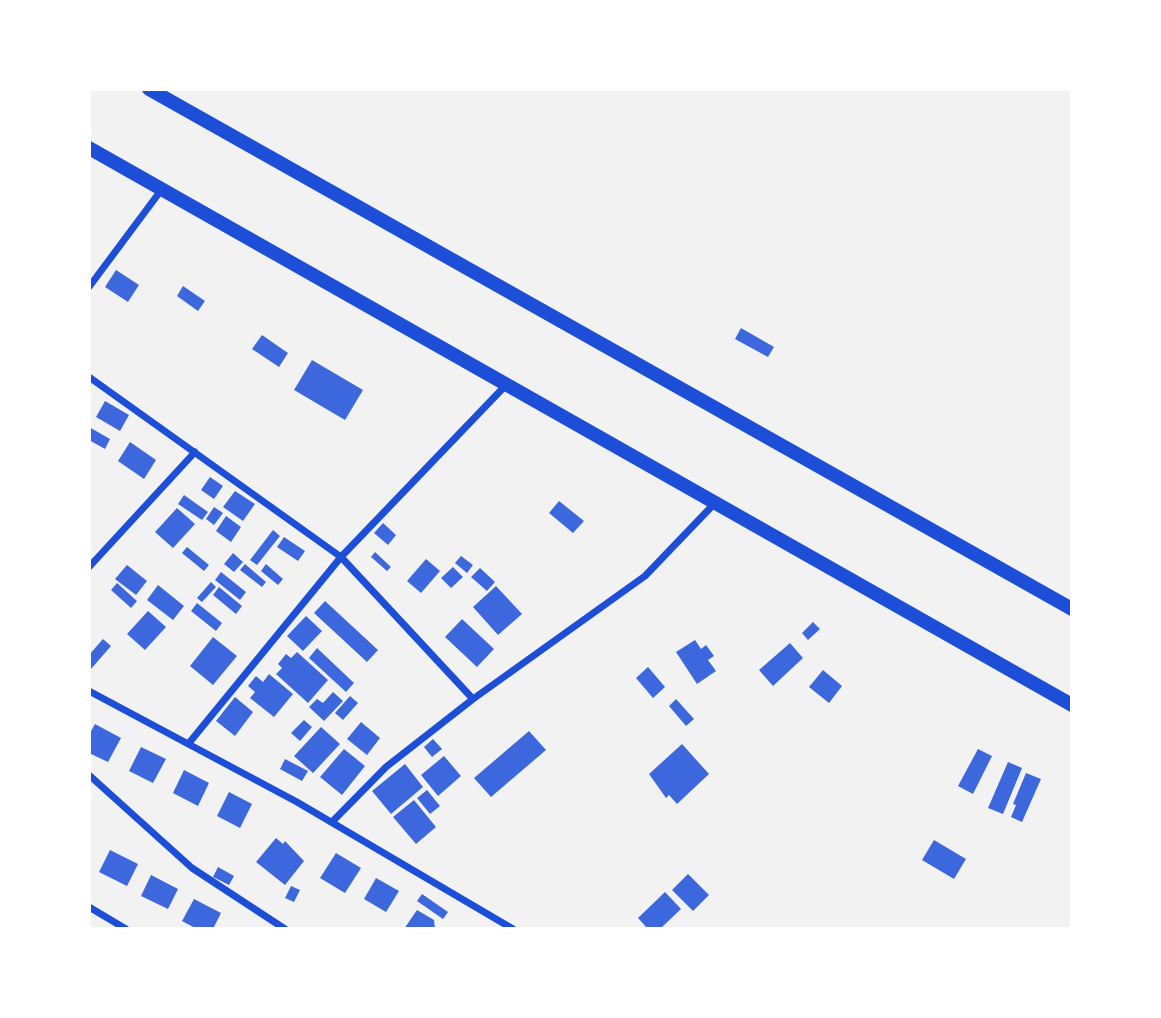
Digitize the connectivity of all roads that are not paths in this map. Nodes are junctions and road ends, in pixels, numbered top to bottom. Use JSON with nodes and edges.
{"nodes":[{"id":1,"x":149,"y":89,"type":"edge"},
{"id":2,"x":89,"y":148,"type":"edge"},
{"id":3,"x":162,"y":189,"type":"junction"},
{"id":4,"x":89,"y":287,"type":"edge"},
{"id":5,"x":89,"y":377,"type":"edge"},
{"id":6,"x":506,"y":384,"type":"junction"},
{"id":7,"x":195,"y":452,"type":"junction"},
{"id":8,"x":716,"y":502,"type":"junction"},
{"id":9,"x":341,"y":557,"type":"junction"},
{"id":10,"x":89,"y":567,"type":"edge"},
{"id":11,"x":1072,"y":609,"type":"edge"},
{"id":12,"x":90,"y":694,"type":"edge"},
{"id":13,"x":473,"y":699,"type":"junction"},
{"id":14,"x":1072,"y":705,"type":"edge"},
{"id":15,"x":189,"y":743,"type":"junction"},
{"id":16,"x":89,"y":775,"type":"edge"},
{"id":17,"x":332,"y":822,"type":"junction"},
{"id":18,"x":89,"y":907,"type":"edge"},
{"id":19,"x":126,"y":929,"type":"edge"},
{"id":20,"x":285,"y":929,"type":"edge"},
{"id":21,"x":513,"y":929,"type":"edge"}],
"edges":[{"from":1,"to":11,"type":"highway"},
{"from":2,"to":3,"type":"highway"},
{"from":3,"to":4,"type":"street"},
{"from":3,"to":6,"type":"highway"},
{"from":5,"to":7,"type":"street"},
{"from":6,"to":8,"type":"highway"},
{"from":6,"to":9,"type":"street"},
{"from":7,"to":9,"type":"street"},
{"from":7,"to":10,"type":"street"},
{"from":8,"to":13,"type":"street"},
{"from":8,"to":14,"type":"highway"},
{"from":9,"to":13,"type":"street"},
{"from":9,"to":15,"type":"street"},
{"from":12,"to":15,"type":"street"},
{"from":13,"to":17,"type":"street"},
{"from":15,"to":17,"type":"street"},
{"from":16,"to":20,"type":"street"},
{"from":17,"to":21,"type":"street"},
{"from":18,"to":19,"type":"street"}]}
